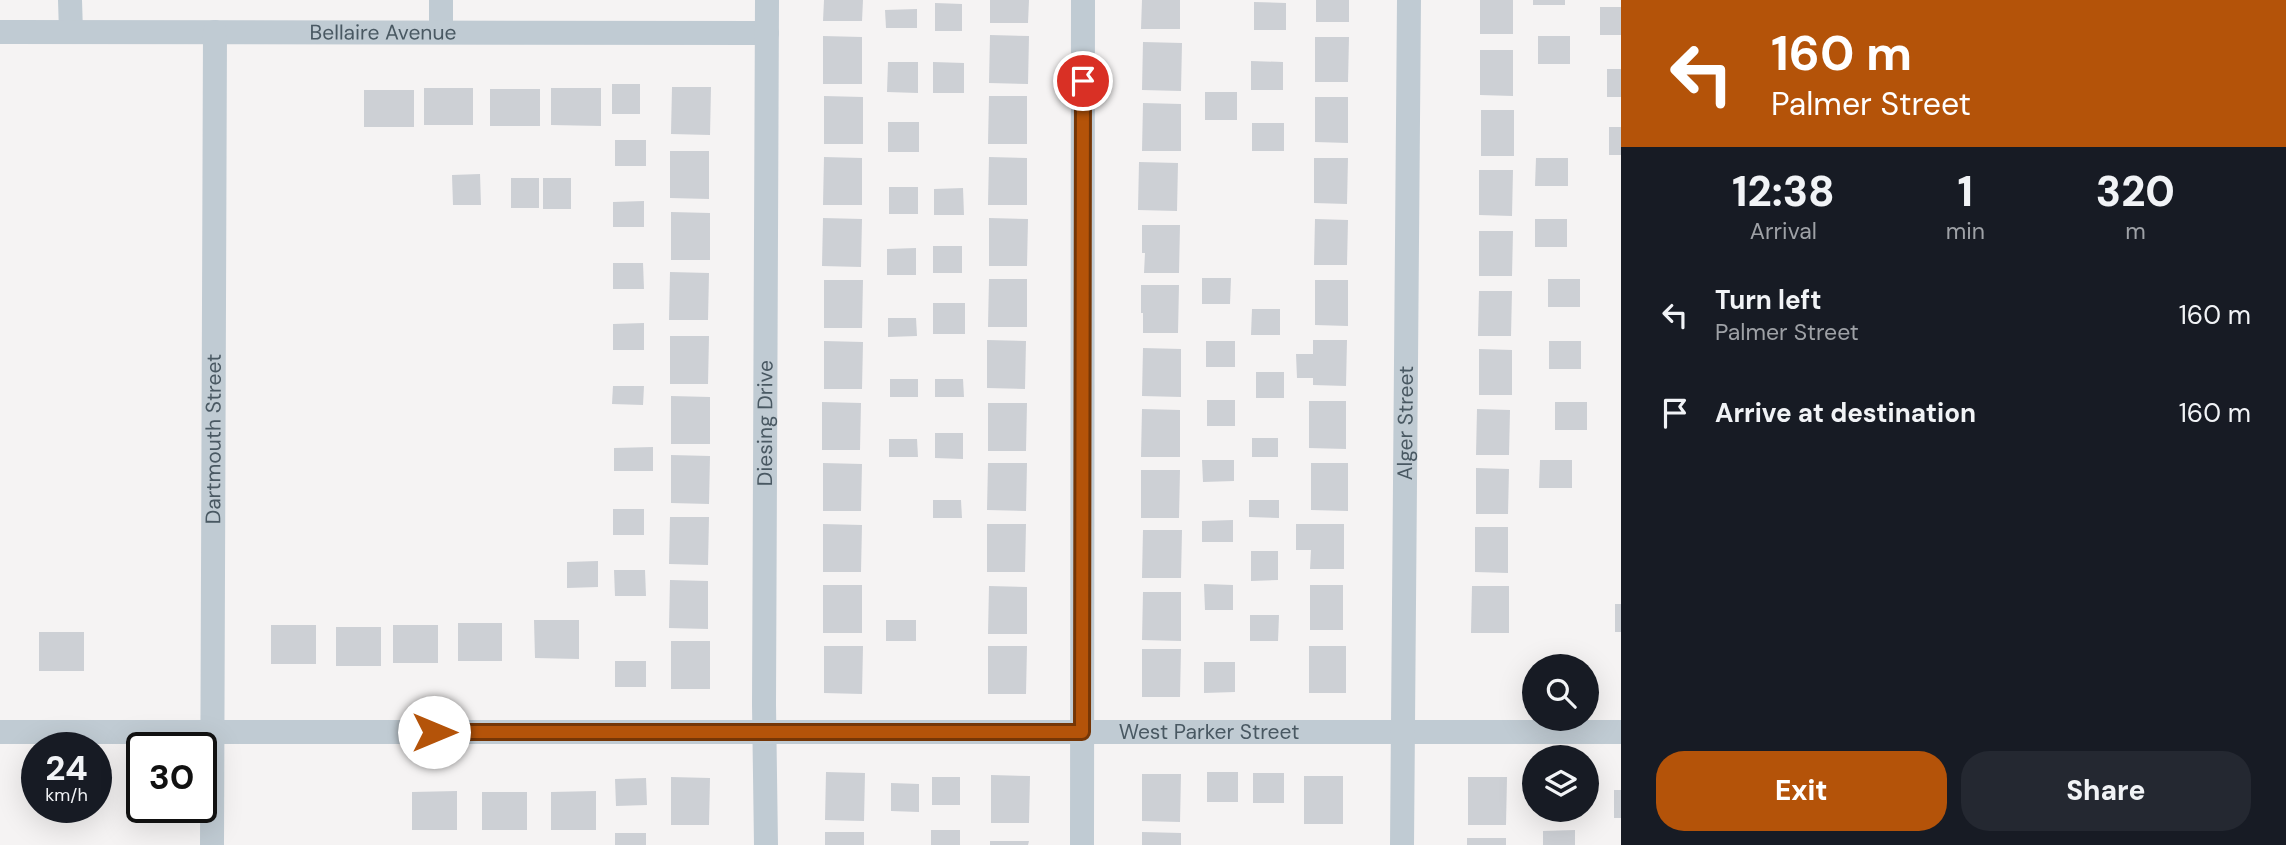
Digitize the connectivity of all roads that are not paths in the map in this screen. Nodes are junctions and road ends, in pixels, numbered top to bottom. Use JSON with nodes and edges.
{"nodes":[{"id":1,"x":70,"y":0,"type":"edge"},
{"id":2,"x":442,"y":0,"type":"edge"},
{"id":3,"x":767,"y":0,"type":"edge"},
{"id":4,"x":1083,"y":0,"type":"edge"},
{"id":5,"x":1409,"y":0,"type":"edge"},
{"id":6,"x":0,"y":32,"type":"edge"},
{"id":7,"x":71,"y":32,"type":"junction"},
{"id":8,"x":215,"y":32,"type":"junction"},
{"id":9,"x":441,"y":32,"type":"junction"},
{"id":10,"x":767,"y":33,"type":"junction"},
{"id":11,"x":765,"y":731,"type":"junction"},
{"id":12,"x":0,"y":732,"type":"edge"},
{"id":13,"x":126,"y":732,"type":"edge"},
{"id":14,"x":213,"y":732,"type":"joint"},
{"id":15,"x":1082,"y":732,"type":"junction"},
{"id":16,"x":1404,"y":732,"type":"junction"},
{"id":17,"x":1621,"y":732,"type":"edge"},
{"id":18,"x":212,"y":823,"type":"edge"},
{"id":19,"x":212,"y":845,"type":"edge"},
{"id":20,"x":766,"y":845,"type":"edge"},
{"id":21,"x":1082,"y":845,"type":"edge"},
{"id":22,"x":1402,"y":845,"type":"edge"}],
"edges":[{"from":1,"to":7,"type":"street"},
{"from":2,"to":9,"type":"street"},
{"from":3,"to":10,"type":"street","name":"Diesing Drive"},
{"from":4,"to":15,"type":"street"},
{"from":5,"to":16,"type":"street","name":"Alger Street"},
{"from":6,"to":7,"type":"street","name":"Bellaire Avenue"},
{"from":7,"to":8,"type":"street","name":"Bellaire Avenue"},
{"from":8,"to":9,"type":"street","name":"Bellaire Avenue"},
{"from":8,"to":14,"type":"street","name":"Dartmouth Street"},
{"from":9,"to":10,"type":"street","name":"Bellaire Avenue"},
{"from":10,"to":11,"type":"street","name":"Diesing Drive"},
{"from":11,"to":14,"type":"street","name":"West Parker Street"},
{"from":11,"to":15,"type":"street","name":"West Parker Street"},
{"from":11,"to":20,"type":"street","name":"Diesing Drive"},
{"from":12,"to":13,"type":"street","name":"West Parker Street"},
{"from":15,"to":16,"type":"street","name":"West Parker Street"},
{"from":15,"to":21,"type":"street"},
{"from":16,"to":17,"type":"street","name":"West Parker Street"},
{"from":16,"to":22,"type":"street","name":"Alger Street"},
{"from":18,"to":19,"type":"street","name":"Dartmouth Street"}]}
